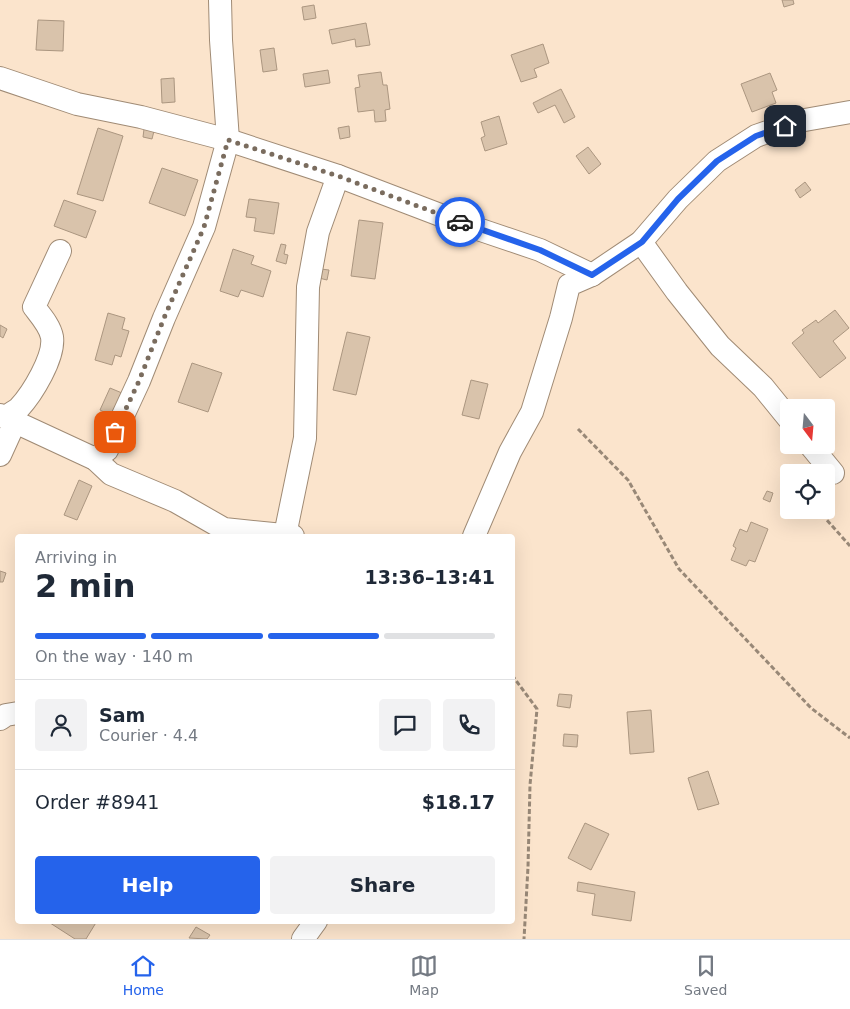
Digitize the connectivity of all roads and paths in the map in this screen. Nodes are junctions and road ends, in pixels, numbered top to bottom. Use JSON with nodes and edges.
{"nodes":[{"id":1,"x":220,"y":0,"type":"edge"},
{"id":2,"x":0,"y":78,"type":"edge"},
{"id":3,"x":850,"y":112,"type":"edge"},
{"id":4,"x":228,"y":140,"type":"junction"},
{"id":5,"x":338,"y":176,"type":"junction"},
{"id":6,"x":642,"y":242,"type":"junction"},
{"id":7,"x":60,"y":251,"type":"dead end"},
{"id":8,"x":592,"y":275,"type":"junction"},
{"id":9,"x":780,"y":408,"type":"edge"},
{"id":10,"x":7,"y":418,"type":"edge"},
{"id":11,"x":578,"y":429,"type":"dead end"},
{"id":12,"x":817,"y":454,"type":"edge"},
{"id":13,"x":0,"y":455,"type":"edge"},
{"id":14,"x":94,"y":459,"type":"junction"},
{"id":15,"x":826,"y":464,"type":"edge"},
{"id":16,"x":826,"y":519,"type":"edge"},
{"id":17,"x":223,"y":533,"type":"edge"},
{"id":18,"x":245,"y":534,"type":"edge"},
{"id":19,"x":289,"y":534,"type":"edge"},
{"id":20,"x":475,"y":534,"type":"edge"},
{"id":21,"x":850,"y":546,"type":"edge"},
{"id":22,"x":515,"y":679,"type":"edge"},
{"id":23,"x":15,"y":714,"type":"edge"},
{"id":24,"x":0,"y":719,"type":"edge"},
{"id":25,"x":850,"y":738,"type":"edge"},
{"id":26,"x":314,"y":924,"type":"edge"},
{"id":27,"x":303,"y":939,"type":"edge"},
{"id":28,"x":524,"y":939,"type":"edge"}],
"edges":[{"from":1,"to":4,"type":"street"},
{"from":2,"to":4,"type":"street"},
{"from":3,"to":6,"type":"street"},
{"from":4,"to":5,"type":"street"},
{"from":4,"to":14,"type":"street"},
{"from":5,"to":8,"type":"street"},
{"from":5,"to":19,"type":"street"},
{"from":6,"to":8,"type":"street"},
{"from":6,"to":9,"type":"street"},
{"from":7,"to":10,"type":"street"},
{"from":8,"to":20,"type":"street"},
{"from":10,"to":13,"type":"street"},
{"from":10,"to":14,"type":"street"},
{"from":11,"to":25,"type":"path"},
{"from":12,"to":15,"type":"street"},
{"from":14,"to":17,"type":"street"},
{"from":16,"to":21,"type":"path"},
{"from":17,"to":18,"type":"street"},
{"from":22,"to":28,"type":"path"},
{"from":23,"to":24,"type":"street"},
{"from":26,"to":27,"type":"street"}]}
